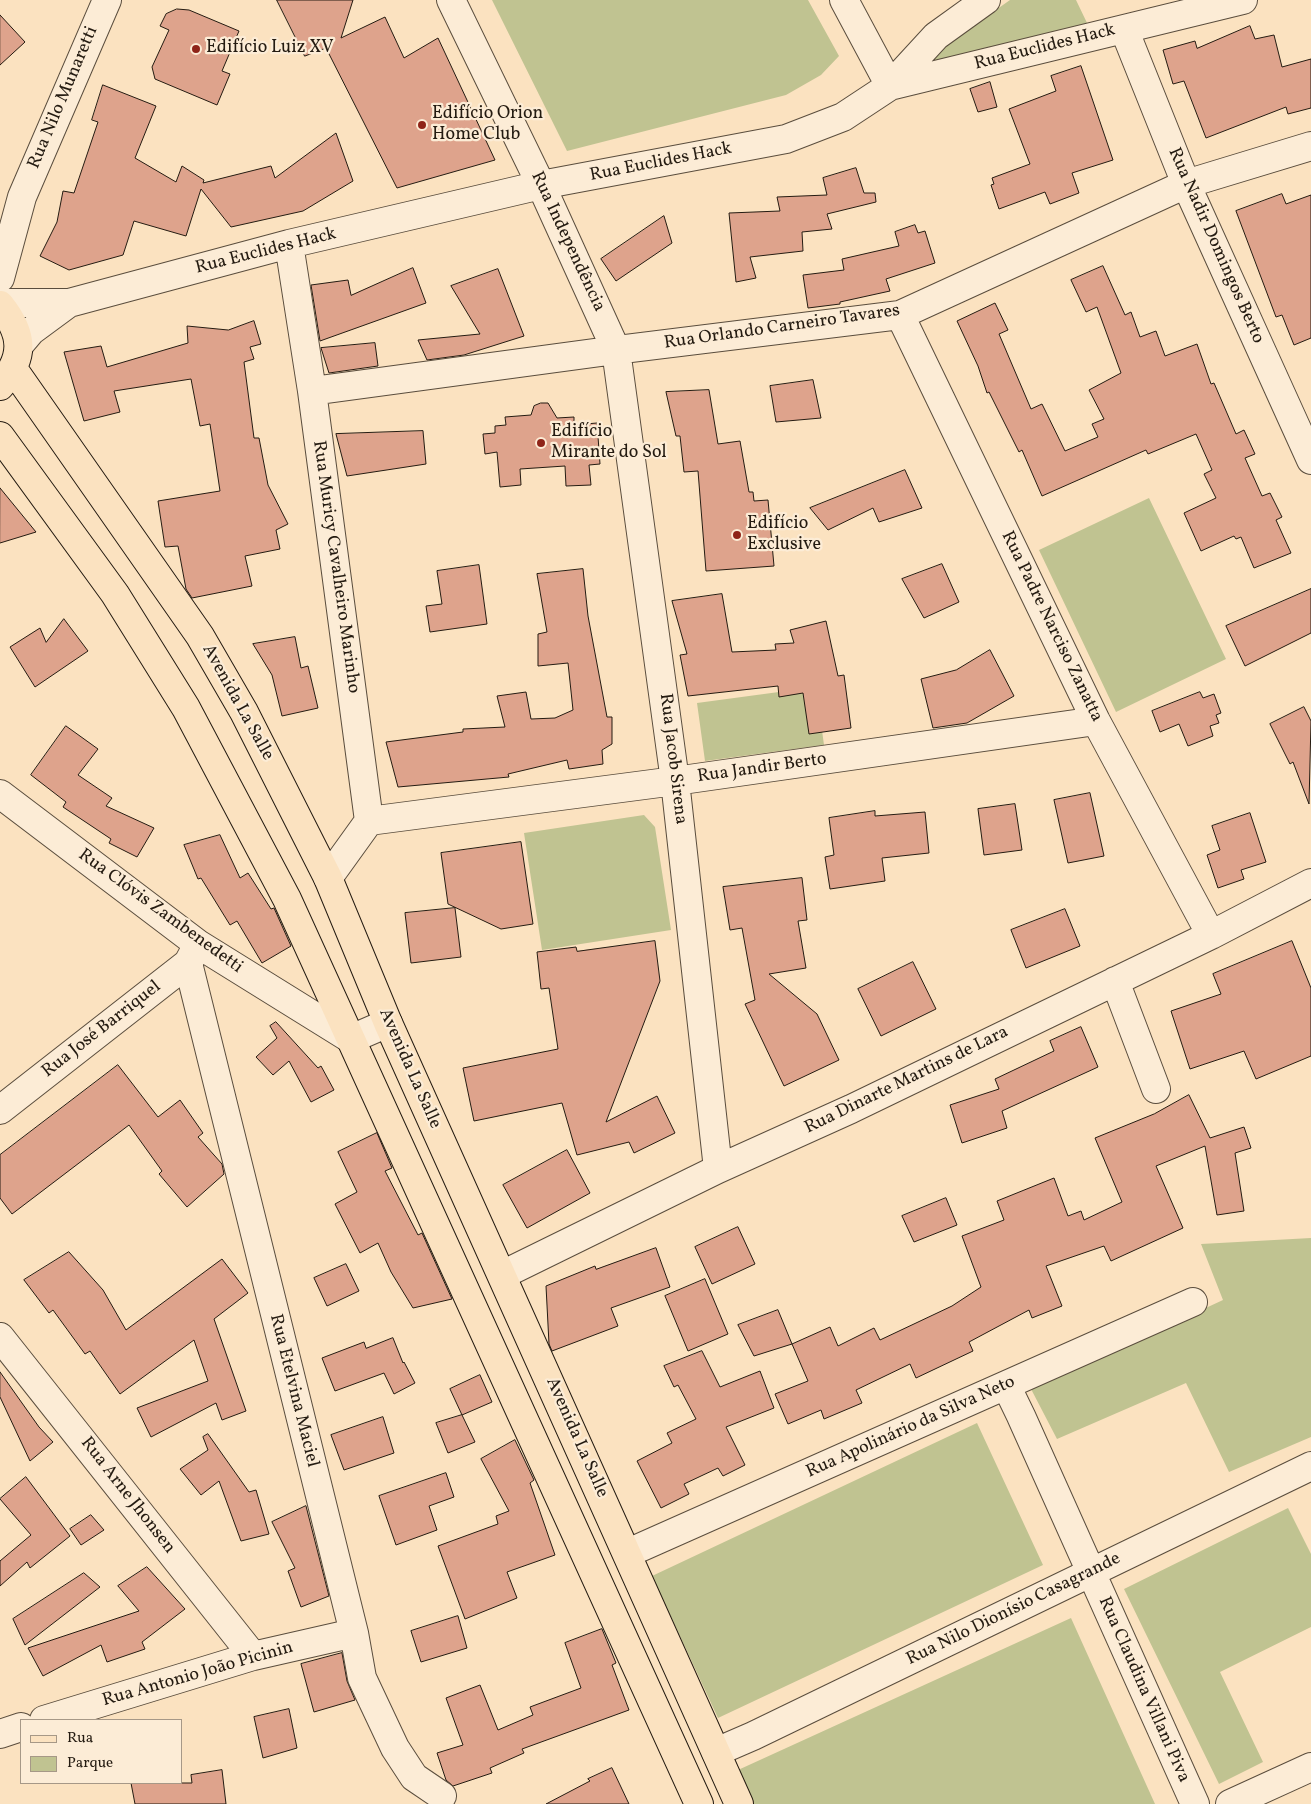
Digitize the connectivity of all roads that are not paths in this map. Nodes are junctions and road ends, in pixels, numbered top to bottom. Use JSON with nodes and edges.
{"nodes":[{"id":1,"x":107,"y":0,"type":"edge"},
{"id":2,"x":451,"y":0,"type":"edge"},
{"id":3,"x":844,"y":0,"type":"edge"},
{"id":4,"x":986,"y":0,"type":"edge"},
{"id":5,"x":1243,"y":0,"type":"edge"},
{"id":6,"x":1124,"y":29,"type":"junction"},
{"id":7,"x":890,"y":86,"type":"junction"},
{"id":8,"x":1311,"y":146,"type":"edge"},
{"id":9,"x":1186,"y":184,"type":"junction"},
{"id":10,"x":541,"y":185,"type":"junction"},
{"id":11,"x":22,"y":197,"type":"junction"},
{"id":12,"x":0,"y":230,"type":"edge"},
{"id":13,"x":289,"y":244,"type":"junction"},
{"id":14,"x":0,"y":278,"type":"edge"},
{"id":15,"x":69,"y":303,"type":"junction"},
{"id":16,"x":0,"y":304,"type":"edge"},
{"id":17,"x":900,"y":315,"type":"junction"},
{"id":18,"x":616,"y":350,"type":"junction"},
{"id":19,"x":11,"y":367,"type":"edge"},
{"id":20,"x":312,"y":391,"type":"junction"},
{"id":21,"x":0,"y":436,"type":"edge"},
{"id":22,"x":1309,"y":447,"type":"edge"},
{"id":23,"x":151,"y":568,"type":"junction"},
{"id":24,"x":115,"y":594,"type":"junction"},
{"id":25,"x":1096,"y":721,"type":"junction"},
{"id":26,"x":675,"y":781,"type":"junction"},
{"id":27,"x":0,"y":794,"type":"edge"},
{"id":28,"x":369,"y":821,"type":"junction"},
{"id":29,"x":328,"y":878,"type":"junction"},
{"id":30,"x":1311,"y":883,"type":"edge"},
{"id":31,"x":1211,"y":935,"type":"junction"},
{"id":32,"x":193,"y":953,"type":"junction"},
{"id":33,"x":1114,"y":981,"type":"junction"},
{"id":34,"x":388,"y":1022,"type":"junction"},
{"id":35,"x":351,"y":1040,"type":"junction"},
{"id":36,"x":1156,"y":1089,"type":"dead end"},
{"id":37,"x":0,"y":1110,"type":"edge"},
{"id":38,"x":718,"y":1169,"type":"junction"},
{"id":39,"x":502,"y":1276,"type":"junction"},
{"id":40,"x":1193,"y":1302,"type":"dead end"},
{"id":41,"x":0,"y":1337,"type":"edge"},
{"id":42,"x":1006,"y":1386,"type":"junction"},
{"id":43,"x":1311,"y":1466,"type":"edge"},
{"id":44,"x":628,"y":1554,"type":"junction"},
{"id":45,"x":1090,"y":1573,"type":"junction"},
{"id":46,"x":354,"y":1633,"type":"junction"},
{"id":47,"x":668,"y":1646,"type":"junction"},
{"id":48,"x":253,"y":1656,"type":"junction"},
{"id":49,"x":632,"y":1658,"type":"junction"},
{"id":50,"x":47,"y":1719,"type":"edge"},
{"id":51,"x":20,"y":1727,"type":"edge"},
{"id":52,"x":0,"y":1734,"type":"edge"},
{"id":53,"x":716,"y":1752,"type":"junction"},
{"id":54,"x":1311,"y":1767,"type":"edge"},
{"id":55,"x":442,"y":1796,"type":"dead end"},
{"id":56,"x":699,"y":1804,"type":"edge"},
{"id":57,"x":740,"y":1804,"type":"edge"},
{"id":58,"x":1195,"y":1804,"type":"edge"},
{"id":59,"x":1230,"y":1804,"type":"edge"}],
"edges":[{"from":1,"to":11,"type":"street","name":"Rua Nilo Munaretti"},
{"from":2,"to":10,"type":"street","name":"Rua Independência"},
{"from":3,"to":7,"type":"street"},
{"from":4,"to":7,"type":"street"},
{"from":5,"to":6,"type":"street","name":"Rua Euclides Hack"},
{"from":6,"to":7,"type":"street","name":"Rua Euclides Hack"},
{"from":6,"to":9,"type":"street","name":"Rua Nadir Domingos Berto"},
{"from":7,"to":10,"type":"street","name":"Rua Euclides Hack"},
{"from":8,"to":9,"type":"street","name":"Rua Orlando Carneiro Tavares"},
{"from":9,"to":17,"type":"street","name":"Rua Orlando Carneiro Tavares"},
{"from":9,"to":22,"type":"street","name":"Rua Nadir Domingos Berto"},
{"from":10,"to":13,"type":"street","name":"Rua Euclides Hack"},
{"from":10,"to":18,"type":"street","name":"Rua Independência"},
{"from":11,"to":12,"type":"street","name":"Rua Nilo Munaretti"},
{"from":11,"to":14,"type":"street","name":"Rua Nilo Munaretti"},
{"from":13,"to":15,"type":"street","name":"Rua Euclides Hack"},
{"from":13,"to":20,"type":"street","name":"Rua Muricy Cavalheiro Marinho"},
{"from":15,"to":16,"type":"street","name":"Rua Euclides Hack"},
{"from":15,"to":19,"type":"street","name":"Rua Euclides Hack"},
{"from":16,"to":19,"type":"main road","name":"Avenida La Salle"},
{"from":17,"to":18,"type":"street","name":"Rua Orlando Carneiro Tavares"},
{"from":17,"to":25,"type":"street","name":"Rua Padre Narciso Zanatta"},
{"from":18,"to":20,"type":"street","name":"Rua Orlando Carneiro Tavares"},
{"from":18,"to":26,"type":"street","name":"Rua Jacob Sirena"},
{"from":19,"to":23,"type":"main road","name":"Avenida La Salle"},
{"from":20,"to":28,"type":"street","name":"Rua Muricy Cavalheiro Marinho"},
{"from":21,"to":24,"type":"main road"},
{"from":23,"to":24,"type":"main road"},
{"from":23,"to":29,"type":"main road","name":"Avenida La Salle"},
{"from":24,"to":35,"type":"main road"},
{"from":25,"to":26,"type":"street","name":"Rua Jandir Berto"},
{"from":25,"to":31,"type":"street","name":"Rua Padre Narciso Zanatta"},
{"from":26,"to":28,"type":"street","name":"Rua Jandir Berto"},
{"from":26,"to":38,"type":"street","name":"Rua Jacob Sirena"},
{"from":27,"to":32,"type":"street","name":"Rua Clóvis Zambenedetti"},
{"from":28,"to":29,"type":"street"},
{"from":29,"to":34,"type":"main road","name":"Avenida La Salle"},
{"from":30,"to":31,"type":"street","name":"Rua Dinarte Martins de Lara"},
{"from":31,"to":33,"type":"street","name":"Rua Dinarte Martins de Lara"},
{"from":32,"to":35,"type":"street","name":"Rua Clóvis Zambenedetti"},
{"from":32,"to":37,"type":"street","name":"Rua José Barriquel"},
{"from":32,"to":46,"type":"street","name":"Rua Etelvina Maciel"},
{"from":33,"to":36,"type":"street"},
{"from":33,"to":38,"type":"street","name":"Rua Dinarte Martins de Lara"},
{"from":34,"to":35,"type":"street"},
{"from":34,"to":39,"type":"main road","name":"Avenida La Salle"},
{"from":35,"to":49,"type":"main road"},
{"from":38,"to":39,"type":"street","name":"Rua Dinarte Martins de Lara"},
{"from":39,"to":44,"type":"main road","name":"Avenida La Salle"},
{"from":40,"to":42,"type":"street","name":"Rua Apolinário da Silva Neto"},
{"from":41,"to":48,"type":"street","name":"Rua Arne Jhonsen"},
{"from":42,"to":44,"type":"street","name":"Rua Apolinário da Silva Neto"},
{"from":42,"to":45,"type":"street","name":"Rua Claudina Villani Piva"},
{"from":43,"to":45,"type":"street","name":"Rua Nilo Dionísio Casagrande"},
{"from":44,"to":47,"type":"main road","name":"Avenida La Salle"},
{"from":45,"to":53,"type":"street","name":"Rua Nilo Dionísio Casagrande"},
{"from":45,"to":58,"type":"street","name":"Rua Claudina Villani Piva"},
{"from":46,"to":48,"type":"street","name":"Rua Antonio João Picinin"},
{"from":46,"to":55,"type":"street","name":"Rua Etelvina Maciel"},
{"from":47,"to":49,"type":"main road"},
{"from":47,"to":53,"type":"main road","name":"Avenida La Salle"},
{"from":48,"to":50,"type":"street","name":"Rua Antonio João Picinin"},
{"from":49,"to":56,"type":"main road"},
{"from":51,"to":52,"type":"street"},
{"from":53,"to":57,"type":"main road","name":"Avenida La Salle"},
{"from":54,"to":59,"type":"street"}]}
